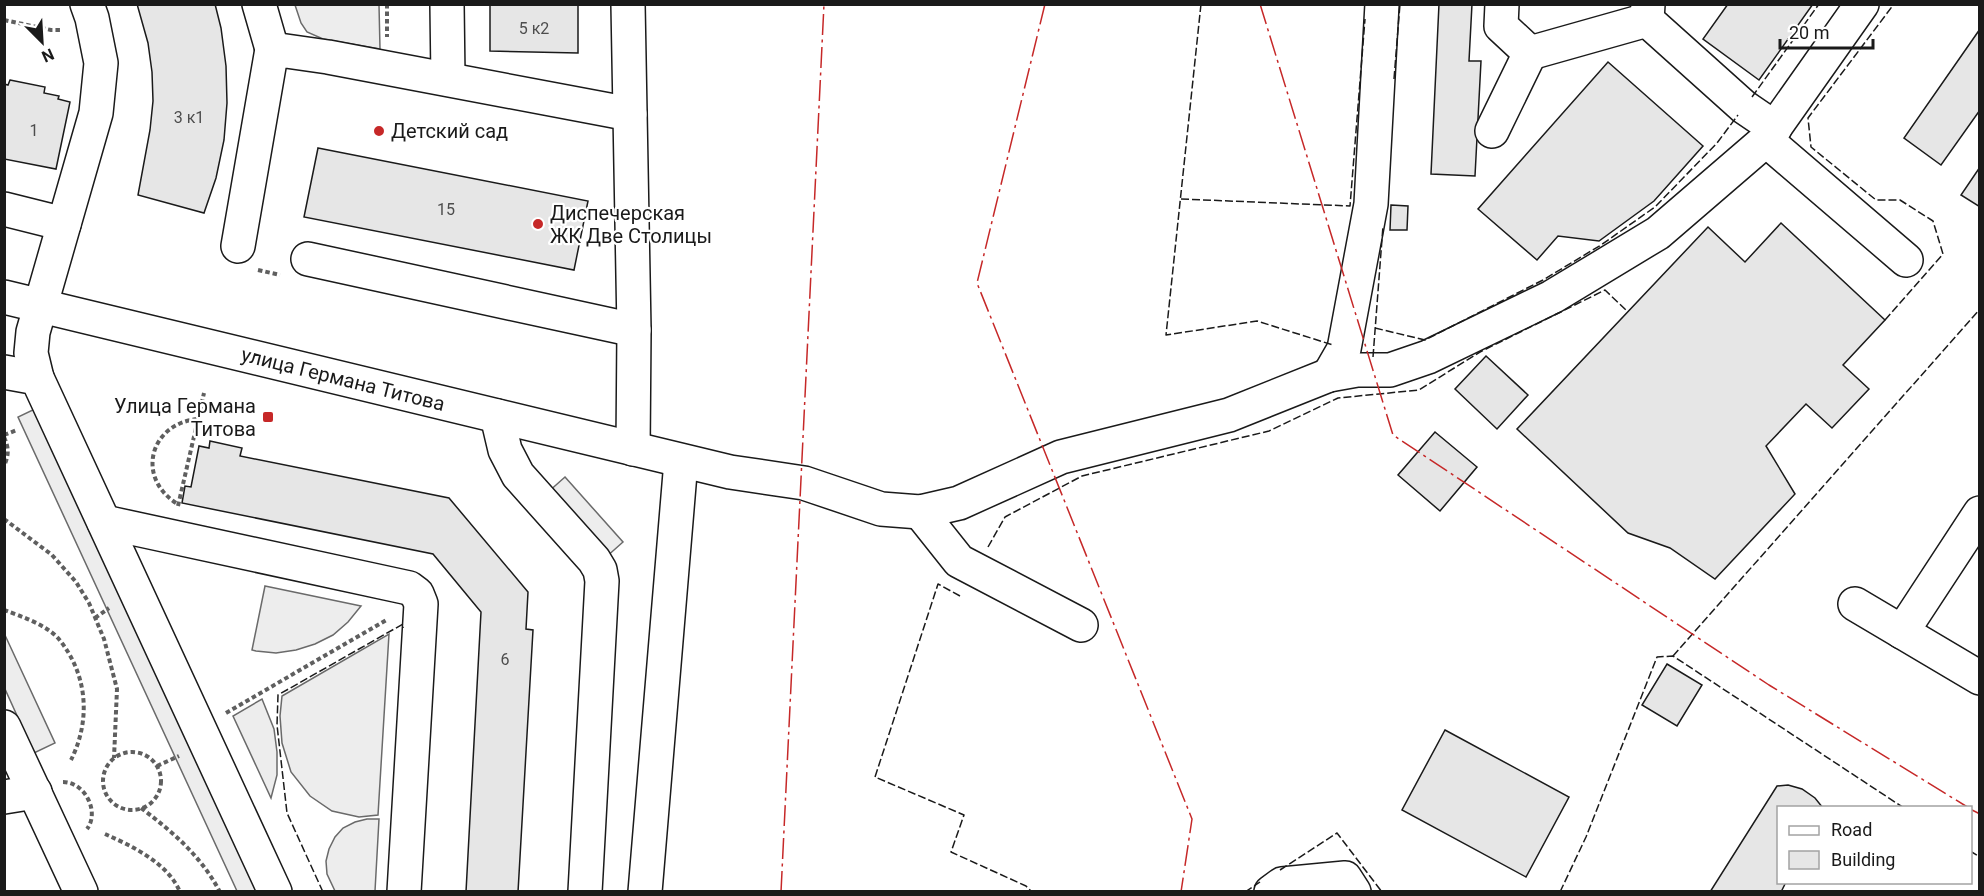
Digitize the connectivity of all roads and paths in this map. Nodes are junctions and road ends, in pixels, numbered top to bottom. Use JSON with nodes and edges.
{"nodes":[{"id":1,"x":259,"y":4,"type":"edge"},
{"id":2,"x":447,"y":4,"type":"edge"},
{"id":3,"x":628,"y":4,"type":"edge"},
{"id":4,"x":1382,"y":4,"type":"edge"},
{"id":5,"x":1502,"y":4,"type":"edge"},
{"id":6,"x":1862,"y":4,"type":"edge"},
{"id":7,"x":1647,"y":13,"type":"edge"},
{"id":8,"x":91,"y":18,"type":"edge"},
{"id":9,"x":4,"y":20,"type":"edge"},
{"id":10,"x":272,"y":49,"type":"junction"},
{"id":11,"x":1530,"y":53,"type":"junction"},
{"id":12,"x":448,"y":79,"type":"junction"},
{"id":13,"x":630,"y":114,"type":"junction"},
{"id":14,"x":1492,"y":130,"type":"dead end"},
{"id":15,"x":1770,"y":134,"type":"junction"},
{"id":16,"x":4,"y":209,"type":"edge"},
{"id":17,"x":64,"y":224,"type":"junction"},
{"id":18,"x":238,"y":246,"type":"joint"},
{"id":19,"x":308,"y":259,"type":"joint"},
{"id":20,"x":1906,"y":260,"type":"dead end"},
{"id":21,"x":4,"y":297,"type":"edge"},
{"id":22,"x":40,"y":305,"type":"junction"},
{"id":23,"x":634,"y":330,"type":"junction"},
{"id":24,"x":4,"y":372,"type":"edge"},
{"id":25,"x":1329,"y":375,"type":"junction"},
{"id":26,"x":37,"y":378,"type":"junction"},
{"id":27,"x":204,"y":393,"type":"dead end"},
{"id":28,"x":497,"y":416,"type":"junction"},
{"id":29,"x":198,"y":419,"type":"junction"},
{"id":30,"x":17,"y":430,"type":"dead end"},
{"id":31,"x":4,"y":436,"type":"edge"},
{"id":32,"x":633,"y":449,"type":"junction"},
{"id":33,"x":681,"y":461,"type":"junction"},
{"id":34,"x":4,"y":466,"type":"edge"},
{"id":35,"x":178,"y":504,"type":"junction"},
{"id":36,"x":920,"y":512,"type":"junction"},
{"id":37,"x":1980,"y":513,"type":"edge"},
{"id":38,"x":4,"y":519,"type":"edge"},
{"id":39,"x":104,"y":522,"type":"junction"},
{"id":40,"x":171,"y":537,"type":"junction"},
{"id":41,"x":420,"y":601,"type":"junction"},
{"id":42,"x":1855,"y":604,"type":"dead end"},
{"id":43,"x":4,"y":610,"type":"edge"},
{"id":44,"x":1081,"y":625,"type":"dead end"},
{"id":45,"x":1902,"y":632,"type":"junction"},
{"id":46,"x":1980,"y":678,"type":"edge"},
{"id":47,"x":4,"y":727,"type":"edge"},
{"id":48,"x":199,"y":729,"type":"junction"},
{"id":49,"x":114,"y":758,"type":"junction"},
{"id":50,"x":71,"y":760,"type":"dead end"},
{"id":51,"x":20,"y":795,"type":"edge"},
{"id":52,"x":140,"y":808,"type":"junction"},
{"id":53,"x":105,"y":834,"type":"dead end"},
{"id":54,"x":81,"y":891,"type":"edge"},
{"id":55,"x":180,"y":891,"type":"edge"},
{"id":56,"x":220,"y":891,"type":"edge"},
{"id":57,"x":275,"y":891,"type":"edge"},
{"id":58,"x":404,"y":891,"type":"edge"},
{"id":59,"x":585,"y":891,"type":"edge"},
{"id":60,"x":645,"y":891,"type":"edge"},
{"id":61,"x":1271,"y":891,"type":"edge"},
{"id":62,"x":1354,"y":891,"type":"edge"}],
"edges":[{"from":1,"to":10,"type":"street"},
{"from":2,"to":12,"type":"street"},
{"from":3,"to":13,"type":"street"},
{"from":4,"to":25,"type":"street"},
{"from":5,"to":11,"type":"street"},
{"from":6,"to":15,"type":"street","name":"улица Германа Титова"},
{"from":7,"to":11,"type":"street"},
{"from":7,"to":15,"type":"street"},
{"from":8,"to":9,"type":"path"},
{"from":8,"to":17,"type":"street"},
{"from":10,"to":12,"type":"street"},
{"from":10,"to":18,"type":"street"},
{"from":11,"to":14,"type":"street"},
{"from":12,"to":13,"type":"street"},
{"from":13,"to":23,"type":"street"},
{"from":15,"to":20,"type":"street"},
{"from":15,"to":25,"type":"street","name":"улица Германа Титова"},
{"from":16,"to":17,"type":"street"},
{"from":17,"to":22,"type":"street"},
{"from":18,"to":19,"type":"path"},
{"from":19,"to":23,"type":"street"},
{"from":21,"to":22,"type":"street","name":"улица Германа Титова"},
{"from":22,"to":26,"type":"street"},
{"from":22,"to":28,"type":"street","name":"улица Германа Титова"},
{"from":23,"to":32,"type":"street"},
{"from":24,"to":26,"type":"street"},
{"from":25,"to":36,"type":"street","name":"улица Германа Титова"},
{"from":26,"to":39,"type":"street"},
{"from":27,"to":29,"type":"path"},
{"from":28,"to":32,"type":"street","name":"улица Германа Титова"},
{"from":28,"to":59,"type":"street"},
{"from":29,"to":35,"type":"path"},
{"from":29,"to":35,"type":"path"},
{"from":30,"to":31,"type":"path"},
{"from":31,"to":34,"type":"path"},
{"from":32,"to":33,"type":"street","name":"улица Германа Титова"},
{"from":33,"to":36,"type":"street","name":"улица Германа Титова"},
{"from":33,"to":60,"type":"street"},
{"from":35,"to":40,"type":"path"},
{"from":36,"to":44,"type":"street"},
{"from":37,"to":45,"type":"street"},
{"from":38,"to":49,"type":"path"},
{"from":39,"to":40,"type":"street"},
{"from":39,"to":48,"type":"street"},
{"from":40,"to":41,"type":"street"},
{"from":41,"to":48,"type":"path"},
{"from":41,"to":58,"type":"street"},
{"from":42,"to":45,"type":"street"},
{"from":43,"to":50,"type":"path"},
{"from":45,"to":46,"type":"street"},
{"from":47,"to":51,"type":"street"},
{"from":48,"to":57,"type":"street"},
{"from":49,"to":52,"type":"path"},
{"from":49,"to":52,"type":"path"},
{"from":51,"to":54,"type":"street"},
{"from":52,"to":56,"type":"path"},
{"from":53,"to":55,"type":"path"},
{"from":61,"to":62,"type":"street"}]}
